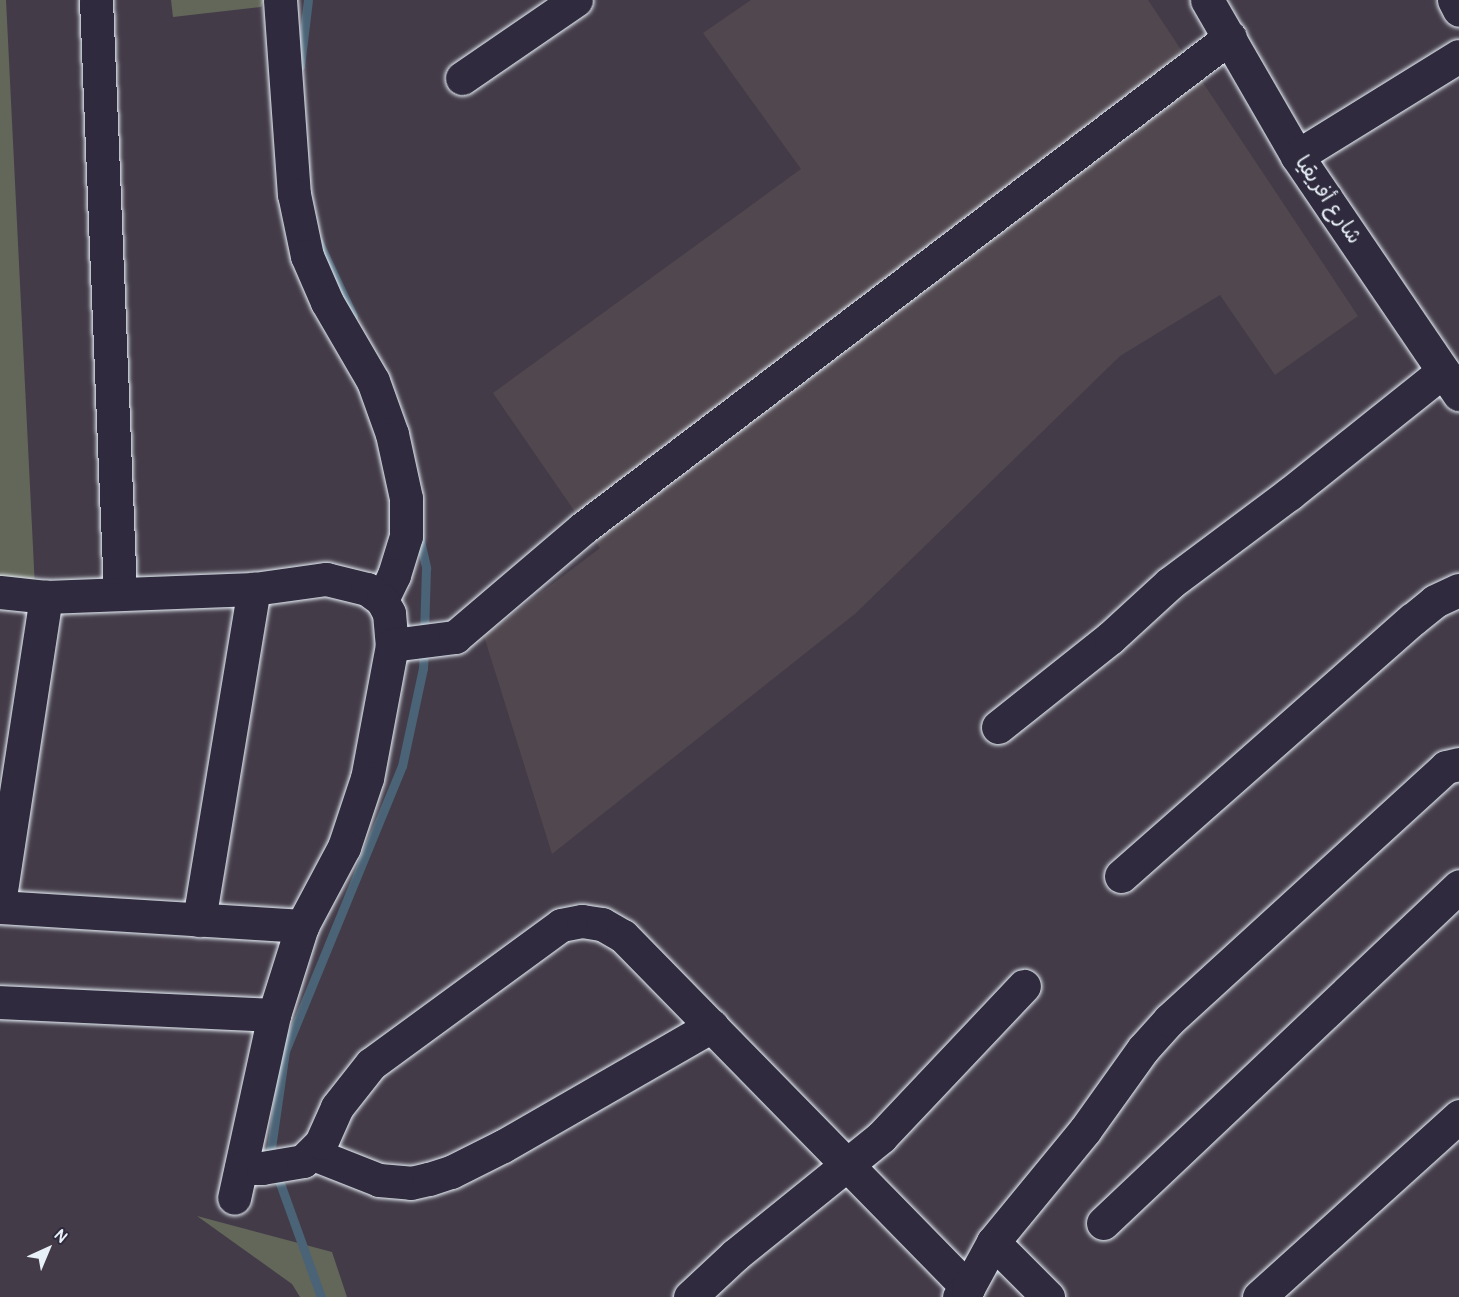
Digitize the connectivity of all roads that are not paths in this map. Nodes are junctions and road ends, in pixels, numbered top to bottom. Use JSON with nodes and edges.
{"nodes":[{"id":1,"x":96,"y":0,"type":"edge"},
{"id":2,"x":280,"y":0,"type":"edge"},
{"id":3,"x":576,"y":0,"type":"edge"},
{"id":4,"x":1207,"y":0,"type":"edge"},
{"id":5,"x":1454,"y":0,"type":"edge"},
{"id":6,"x":1459,"y":10,"type":"edge"},
{"id":7,"x":1230,"y":36,"type":"junction"},
{"id":8,"x":1459,"y":56,"type":"edge"},
{"id":9,"x":462,"y":78,"type":"dead end"},
{"id":10,"x":1298,"y":156,"type":"junction"},
{"id":11,"x":1451,"y":382,"type":"edge"},
{"id":12,"x":254,"y":589,"type":"junction"},
{"id":13,"x":1459,"y":590,"type":"edge"},
{"id":14,"x":0,"y":592,"type":"edge"},
{"id":15,"x":120,"y":593,"type":"junction"},
{"id":16,"x":46,"y":597,"type":"junction"},
{"id":17,"x":382,"y":600,"type":"junction"},
{"id":18,"x":392,"y":645,"type":"junction"},
{"id":19,"x":998,"y":727,"type":"dead end"},
{"id":20,"x":1459,"y":764,"type":"edge"},
{"id":21,"x":1121,"y":876,"type":"dead end"},
{"id":22,"x":1459,"y":886,"type":"edge"},
{"id":23,"x":0,"y":897,"type":"edge"},
{"id":24,"x":0,"y":907,"type":"edge"},
{"id":25,"x":199,"y":920,"type":"junction"},
{"id":26,"x":302,"y":926,"type":"junction"},
{"id":27,"x":1024,"y":986,"type":"dead end"},
{"id":28,"x":0,"y":1002,"type":"edge"},
{"id":29,"x":274,"y":1015,"type":"junction"},
{"id":30,"x":712,"y":1026,"type":"junction"},
{"id":31,"x":1459,"y":1116,"type":"edge"},
{"id":32,"x":308,"y":1157,"type":"junction"},
{"id":33,"x":848,"y":1165,"type":"junction"},
{"id":34,"x":1103,"y":1223,"type":"dead end"},
{"id":35,"x":993,"y":1242,"type":"junction"},
{"id":36,"x":964,"y":1292,"type":"edge"},
{"id":37,"x":690,"y":1297,"type":"edge"},
{"id":38,"x":1048,"y":1297,"type":"edge"},
{"id":39,"x":1259,"y":1297,"type":"edge"}],
"edges":[{"from":1,"to":15,"type":"street"},
{"from":2,"to":17,"type":"street"},
{"from":3,"to":9,"type":"street"},
{"from":4,"to":7,"type":"street","name":"شارع أفريقيا"},
{"from":5,"to":6,"type":"street"},
{"from":7,"to":10,"type":"street","name":"شارع أفريقيا"},
{"from":7,"to":18,"type":"street"},
{"from":8,"to":10,"type":"street"},
{"from":10,"to":11,"type":"street","name":"شارع أفريقيا"},
{"from":11,"to":19,"type":"street"},
{"from":12,"to":15,"type":"street"},
{"from":12,"to":17,"type":"street"},
{"from":12,"to":25,"type":"street"},
{"from":13,"to":21,"type":"street"},
{"from":14,"to":16,"type":"street"},
{"from":15,"to":16,"type":"street"},
{"from":16,"to":23,"type":"street"},
{"from":17,"to":18,"type":"street"},
{"from":18,"to":26,"type":"street"},
{"from":20,"to":35,"type":"street"},
{"from":22,"to":34,"type":"street"},
{"from":24,"to":25,"type":"street"},
{"from":25,"to":26,"type":"street"},
{"from":26,"to":29,"type":"street"},
{"from":27,"to":33,"type":"street"},
{"from":28,"to":29,"type":"street"},
{"from":29,"to":32,"type":"street"},
{"from":30,"to":32,"type":"street"},
{"from":30,"to":32,"type":"street"},
{"from":30,"to":33,"type":"street"},
{"from":31,"to":39,"type":"street"},
{"from":33,"to":36,"type":"street"},
{"from":33,"to":37,"type":"street"},
{"from":35,"to":36,"type":"street"},
{"from":35,"to":38,"type":"street"}]}
